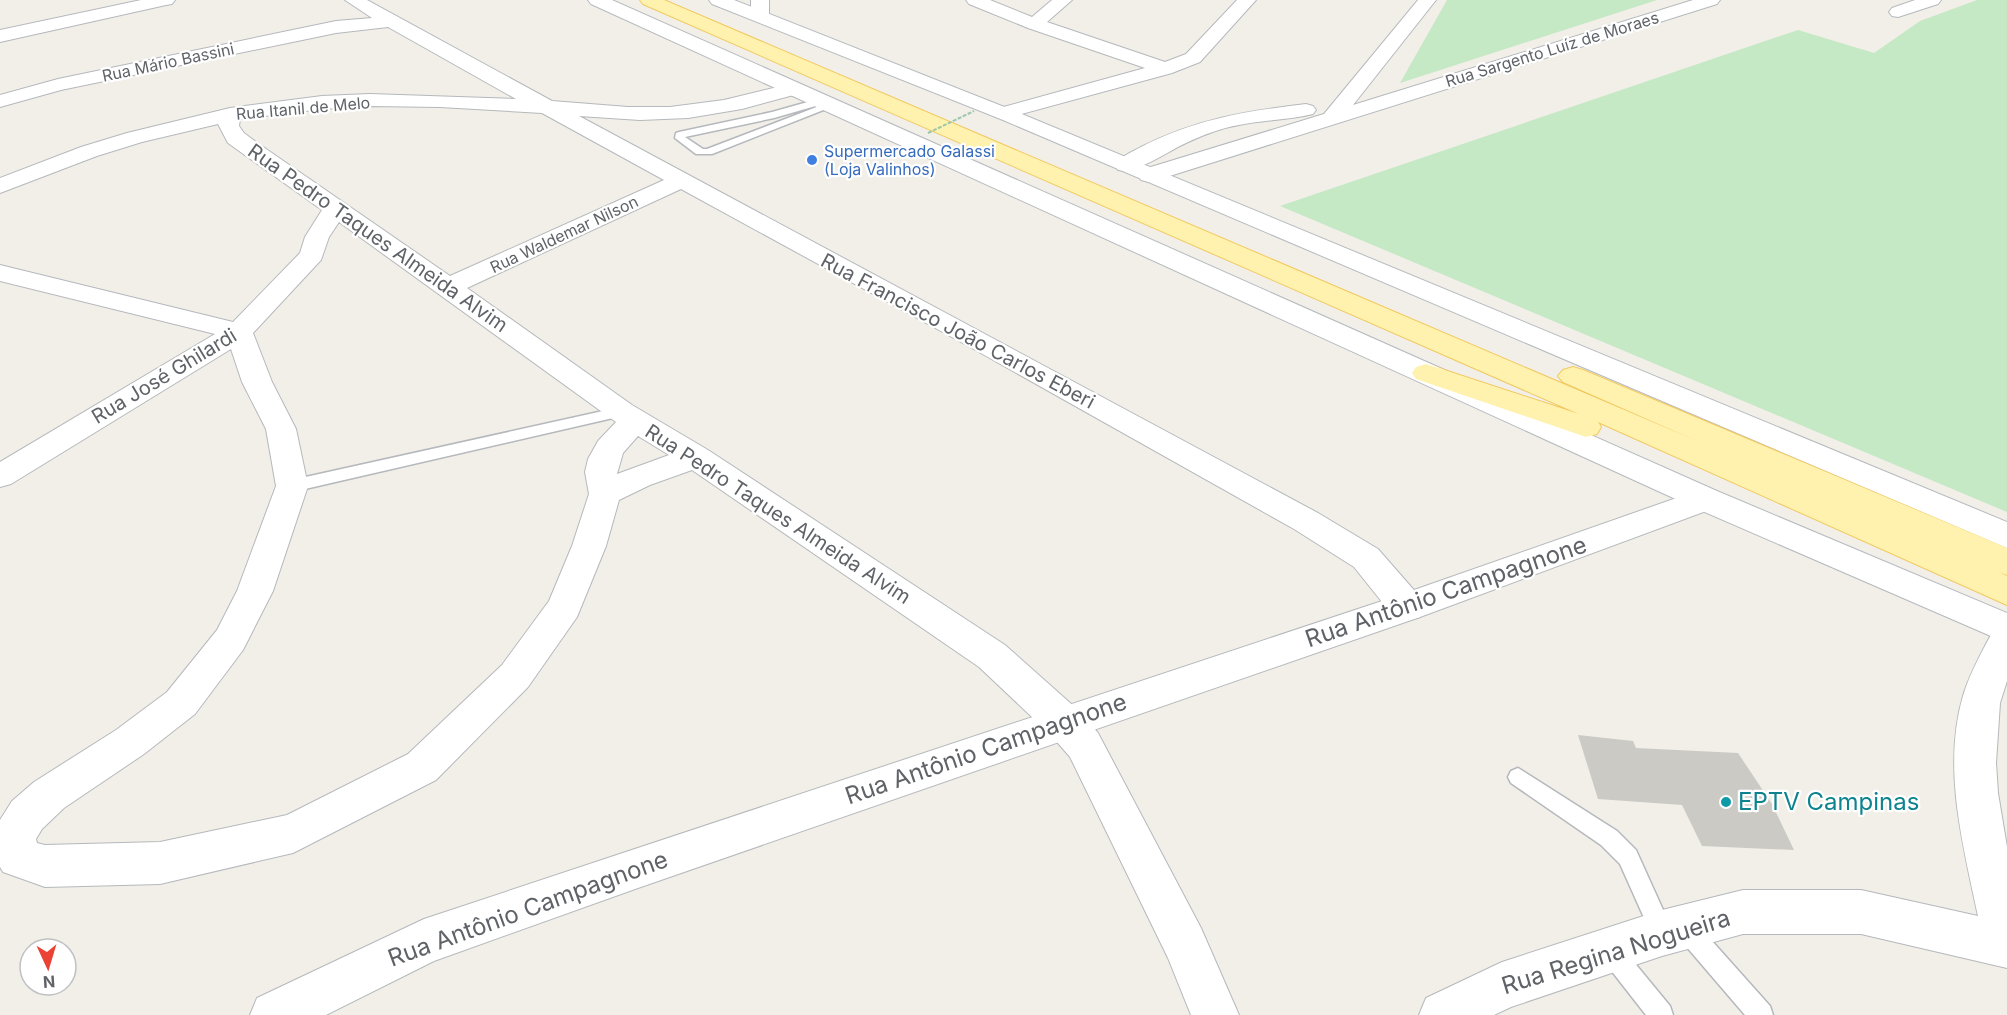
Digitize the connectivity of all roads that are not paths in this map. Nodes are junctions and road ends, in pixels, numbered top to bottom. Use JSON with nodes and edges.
{"nodes":[{"id":1,"x":166,"y":0,"type":"edge"},
{"id":2,"x":354,"y":0,"type":"edge"},
{"id":3,"x":597,"y":0,"type":"edge"},
{"id":4,"x":649,"y":0,"type":"edge"},
{"id":5,"x":676,"y":0,"type":"edge"},
{"id":6,"x":718,"y":0,"type":"edge"},
{"id":7,"x":975,"y":0,"type":"edge"},
{"id":8,"x":1063,"y":0,"type":"edge"},
{"id":9,"x":1247,"y":0,"type":"edge"},
{"id":10,"x":1427,"y":0,"type":"edge"},
{"id":11,"x":1712,"y":0,"type":"edge"},
{"id":12,"x":1932,"y":0,"type":"edge"},
{"id":13,"x":760,"y":8,"type":"edge"},
{"id":14,"x":371,"y":9,"type":"junction"},
{"id":15,"x":1898,"y":12,"type":"dead end"},
{"id":16,"x":392,"y":21,"type":"junction"},
{"id":17,"x":1034,"y":24,"type":"junction"},
{"id":18,"x":336,"y":27,"type":"junction"},
{"id":19,"x":0,"y":36,"type":"edge"},
{"id":20,"x":1166,"y":69,"type":"junction"},
{"id":21,"x":1368,"y":75,"type":"junction"},
{"id":22,"x":491,"y":78,"type":"junction"},
{"id":23,"x":795,"y":89,"type":"junction"},
{"id":24,"x":1398,"y":96,"type":"junction"},
{"id":25,"x":0,"y":101,"type":"edge"},
{"id":26,"x":453,"y":102,"type":"junction"},
{"id":27,"x":826,"y":103,"type":"junction"},
{"id":28,"x":545,"y":107,"type":"junction"},
{"id":29,"x":1337,"y":112,"type":"junction"},
{"id":30,"x":1003,"y":113,"type":"junction"},
{"id":31,"x":230,"y":114,"type":"junction"},
{"id":32,"x":652,"y":114,"type":"junction"},
{"id":33,"x":1236,"y":119,"type":"junction"},
{"id":34,"x":1276,"y":136,"type":"junction"},
{"id":35,"x":609,"y":142,"type":"junction"},
{"id":36,"x":1168,"y":142,"type":"junction"},
{"id":37,"x":1182,"y":164,"type":"junction"},
{"id":38,"x":1138,"y":170,"type":"junction"},
{"id":39,"x":680,"y":181,"type":"junction"},
{"id":40,"x":0,"y":186,"type":"edge"},
{"id":41,"x":335,"y":208,"type":"junction"},
{"id":42,"x":370,"y":232,"type":"junction"},
{"id":43,"x":312,"y":255,"type":"junction"},
{"id":44,"x":0,"y":273,"type":"edge"},
{"id":45,"x":448,"y":287,"type":"junction"},
{"id":46,"x":239,"y":332,"type":"junction"},
{"id":47,"x":1426,"y":373,"type":"junction"},
{"id":48,"x":628,"y":416,"type":"junction"},
{"id":49,"x":697,"y":458,"type":"junction"},
{"id":50,"x":0,"y":476,"type":"edge"},
{"id":51,"x":292,"y":486,"type":"junction"},
{"id":52,"x":605,"y":494,"type":"junction"},
{"id":53,"x":1705,"y":499,"type":"junction"},
{"id":54,"x":1877,"y":533,"type":"junction"},
{"id":55,"x":2007,"y":536,"type":"edge"},
{"id":56,"x":2007,"y":562,"type":"edge"},
{"id":57,"x":2007,"y":591,"type":"edge"},
{"id":58,"x":1407,"y":607,"type":"junction"},
{"id":59,"x":2007,"y":629,"type":"edge"},
{"id":60,"x":2007,"y":639,"type":"edge"},
{"id":61,"x":1064,"y":722,"type":"junction"},
{"id":62,"x":1518,"y":777,"type":"dead end"},
{"id":63,"x":1673,"y":930,"type":"junction"},
{"id":64,"x":2007,"y":944,"type":"edge"},
{"id":65,"x":1610,"y":950,"type":"junction"},
{"id":66,"x":274,"y":1015,"type":"edge"},
{"id":67,"x":1215,"y":1015,"type":"edge"},
{"id":68,"x":1443,"y":1015,"type":"edge"},
{"id":69,"x":1661,"y":1015,"type":"edge"},
{"id":70,"x":1761,"y":1015,"type":"edge"}],
"edges":[{"from":1,"to":19,"type":"street"},
{"from":2,"to":14,"type":"street","name":"Rua Francisco João Carlos Eberi"},
{"from":3,"to":23,"type":"street"},
{"from":4,"to":54,"type":"main road"},
{"from":5,"to":56,"type":"main road"},
{"from":6,"to":13,"type":"street"},
{"from":7,"to":17,"type":"street"},
{"from":8,"to":17,"type":"street"},
{"from":9,"to":20,"type":"street"},
{"from":10,"to":21,"type":"street"},
{"from":11,"to":24,"type":"street","name":"Rua Sargento Luíz de Moraes"},
{"from":12,"to":15,"type":"street"},
{"from":13,"to":30,"type":"street"},
{"from":14,"to":16,"type":"street","name":"Rua Francisco João Carlos Eberi"},
{"from":14,"to":18,"type":"street","name":"Rua Mário Bassini"},
{"from":16,"to":18,"type":"street","name":"Rua Mário Bassini"},
{"from":16,"to":22,"type":"street","name":"Rua Francisco João Carlos Eberi"},
{"from":17,"to":20,"type":"street"},
{"from":18,"to":25,"type":"street","name":"Rua Mário Bassini"},
{"from":20,"to":30,"type":"street"},
{"from":21,"to":24,"type":"street"},
{"from":21,"to":29,"type":"street"},
{"from":22,"to":26,"type":"street"},
{"from":22,"to":28,"type":"street","name":"Rua Francisco João Carlos Eberi"},
{"from":23,"to":27,"type":"street"},
{"from":23,"to":32,"type":"street","name":"Rua Itanil de Melo"},
{"from":24,"to":29,"type":"street","name":"Rua Sargento Luíz de Moraes"},
{"from":26,"to":28,"type":"street","name":"Rua Itanil de Melo"},
{"from":26,"to":31,"type":"street","name":"Rua Itanil de Melo"},
{"from":27,"to":27,"type":"lane"},
{"from":27,"to":47,"type":"street"},
{"from":28,"to":32,"type":"street","name":"Rua Itanil de Melo"},
{"from":28,"to":35,"type":"street","name":"Rua Francisco João Carlos Eberi"},
{"from":29,"to":33,"type":"street","name":"Rua Sargento Luíz de Moraes"},
{"from":29,"to":34,"type":"street","name":"Rua Sargento Luíz de Moraes"},
{"from":30,"to":38,"type":"street"},
{"from":31,"to":40,"type":"street","name":"Rua Itanil de Melo"},
{"from":31,"to":41,"type":"street","name":"Rua Pedro Taques Almeida Alvim"},
{"from":32,"to":35,"type":"street","name":"Rua Itanil de Melo"},
{"from":33,"to":34,"type":"street"},
{"from":33,"to":36,"type":"street","name":"Rua Sargento Luíz de Moraes"},
{"from":34,"to":37,"type":"street","name":"Rua Sargento Luíz de Moraes"},
{"from":35,"to":39,"type":"street","name":"Rua Francisco João Carlos Eberi"},
{"from":36,"to":37,"type":"street"},
{"from":36,"to":38,"type":"street","name":"Rua Sargento Luíz de Moraes"},
{"from":37,"to":38,"type":"street","name":"Rua Sargento Luíz de Moraes"},
{"from":38,"to":55,"type":"street"},
{"from":39,"to":45,"type":"street","name":"Rua Waldemar Nilson"},
{"from":39,"to":58,"type":"street","name":"Rua Francisco João Carlos Eberi"},
{"from":41,"to":42,"type":"street","name":"Rua Pedro Taques Almeida Alvim"},
{"from":41,"to":43,"type":"street","name":"Rua José Ghilardi"},
{"from":42,"to":43,"type":"street","name":"Rua José Ghilardi"},
{"from":42,"to":45,"type":"street","name":"Rua Pedro Taques Almeida Alvim"},
{"from":43,"to":46,"type":"street","name":"Rua José Ghilardi"},
{"from":44,"to":46,"type":"street"},
{"from":45,"to":48,"type":"street","name":"Rua Pedro Taques Almeida Alvim"},
{"from":46,"to":50,"type":"street","name":"Rua José Ghilardi"},
{"from":46,"to":51,"type":"street"},
{"from":47,"to":53,"type":"street"},
{"from":47,"to":54,"type":"main road"},
{"from":48,"to":49,"type":"street","name":"Rua Pedro Taques Almeida Alvim"},
{"from":48,"to":51,"type":"lane"},
{"from":48,"to":52,"type":"street"},
{"from":49,"to":52,"type":"street"},
{"from":49,"to":61,"type":"street","name":"Rua Pedro Taques Almeida Alvim"},
{"from":51,"to":52,"type":"street"},
{"from":53,"to":58,"type":"street","name":"Rua Antônio Campagnone"},
{"from":53,"to":59,"type":"street"},
{"from":54,"to":57,"type":"main road"},
{"from":58,"to":61,"type":"street","name":"Rua Antônio Campagnone"},
{"from":60,"to":64,"type":"street"},
{"from":61,"to":66,"type":"street","name":"Rua Antônio Campagnone"},
{"from":61,"to":67,"type":"street","name":"Rua Pedro Taques Almeida Alvim"},
{"from":62,"to":63,"type":"lane"},
{"from":63,"to":64,"type":"street","name":"Rua Regina Nogueira"},
{"from":63,"to":65,"type":"street","name":"Rua Regina Nogueira"},
{"from":63,"to":70,"type":"lane"},
{"from":65,"to":68,"type":"street","name":"Rua Regina Nogueira"},
{"from":65,"to":69,"type":"lane"}]}
